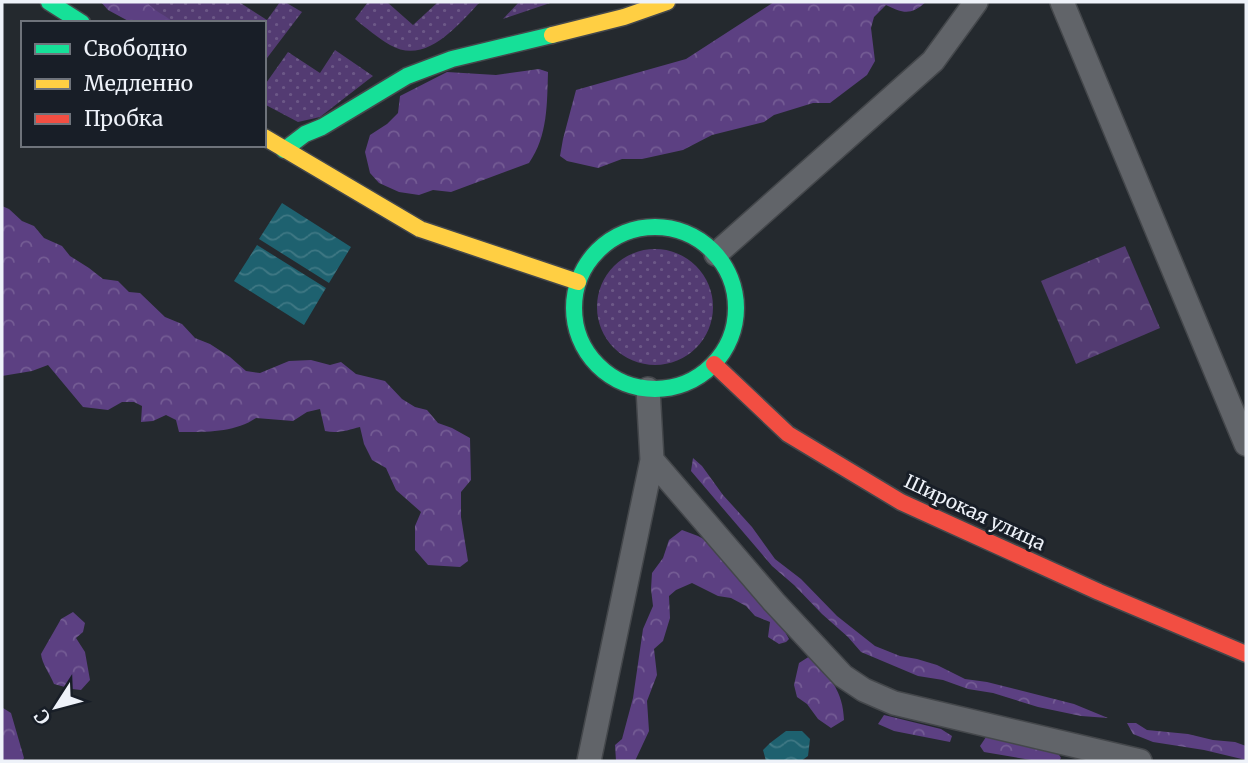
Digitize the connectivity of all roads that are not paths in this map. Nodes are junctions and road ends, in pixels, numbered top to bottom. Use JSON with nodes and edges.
{"nodes":[{"id":1,"x":49,"y":2,"type":"edge"},
{"id":2,"x":667,"y":2,"type":"edge"},
{"id":3,"x":976,"y":2,"type":"edge"},
{"id":4,"x":1062,"y":2,"type":"edge"},
{"id":5,"x":79,"y":21,"type":"edge"},
{"id":6,"x":266,"y":138,"type":"edge"},
{"id":7,"x":284,"y":150,"type":"junction"},
{"id":8,"x":716,"y":254,"type":"junction"},
{"id":9,"x":578,"y":282,"type":"junction"},
{"id":10,"x":714,"y":364,"type":"junction"},
{"id":11,"x":648,"y":389,"type":"junction"},
{"id":12,"x":1246,"y":444,"type":"edge"},
{"id":13,"x":652,"y":460,"type":"junction"},
{"id":14,"x":1246,"y":654,"type":"edge"},
{"id":15,"x":589,"y":761,"type":"edge"},
{"id":16,"x":1140,"y":761,"type":"edge"}],
"edges":[{"from":1,"to":5,"type":"street"},
{"from":2,"to":7,"type":"street"},
{"from":3,"to":8,"type":"street"},
{"from":4,"to":12,"type":"street"},
{"from":6,"to":7,"type":"street"},
{"from":7,"to":9,"type":"street"},
{"from":8,"to":9,"type":"street"},
{"from":8,"to":10,"type":"street"},
{"from":9,"to":11,"type":"street"},
{"from":10,"to":11,"type":"street"},
{"from":10,"to":14,"type":"street","name":"Широкая улица"},
{"from":11,"to":13,"type":"street"},
{"from":13,"to":15,"type":"street"},
{"from":13,"to":16,"type":"street"}]}
